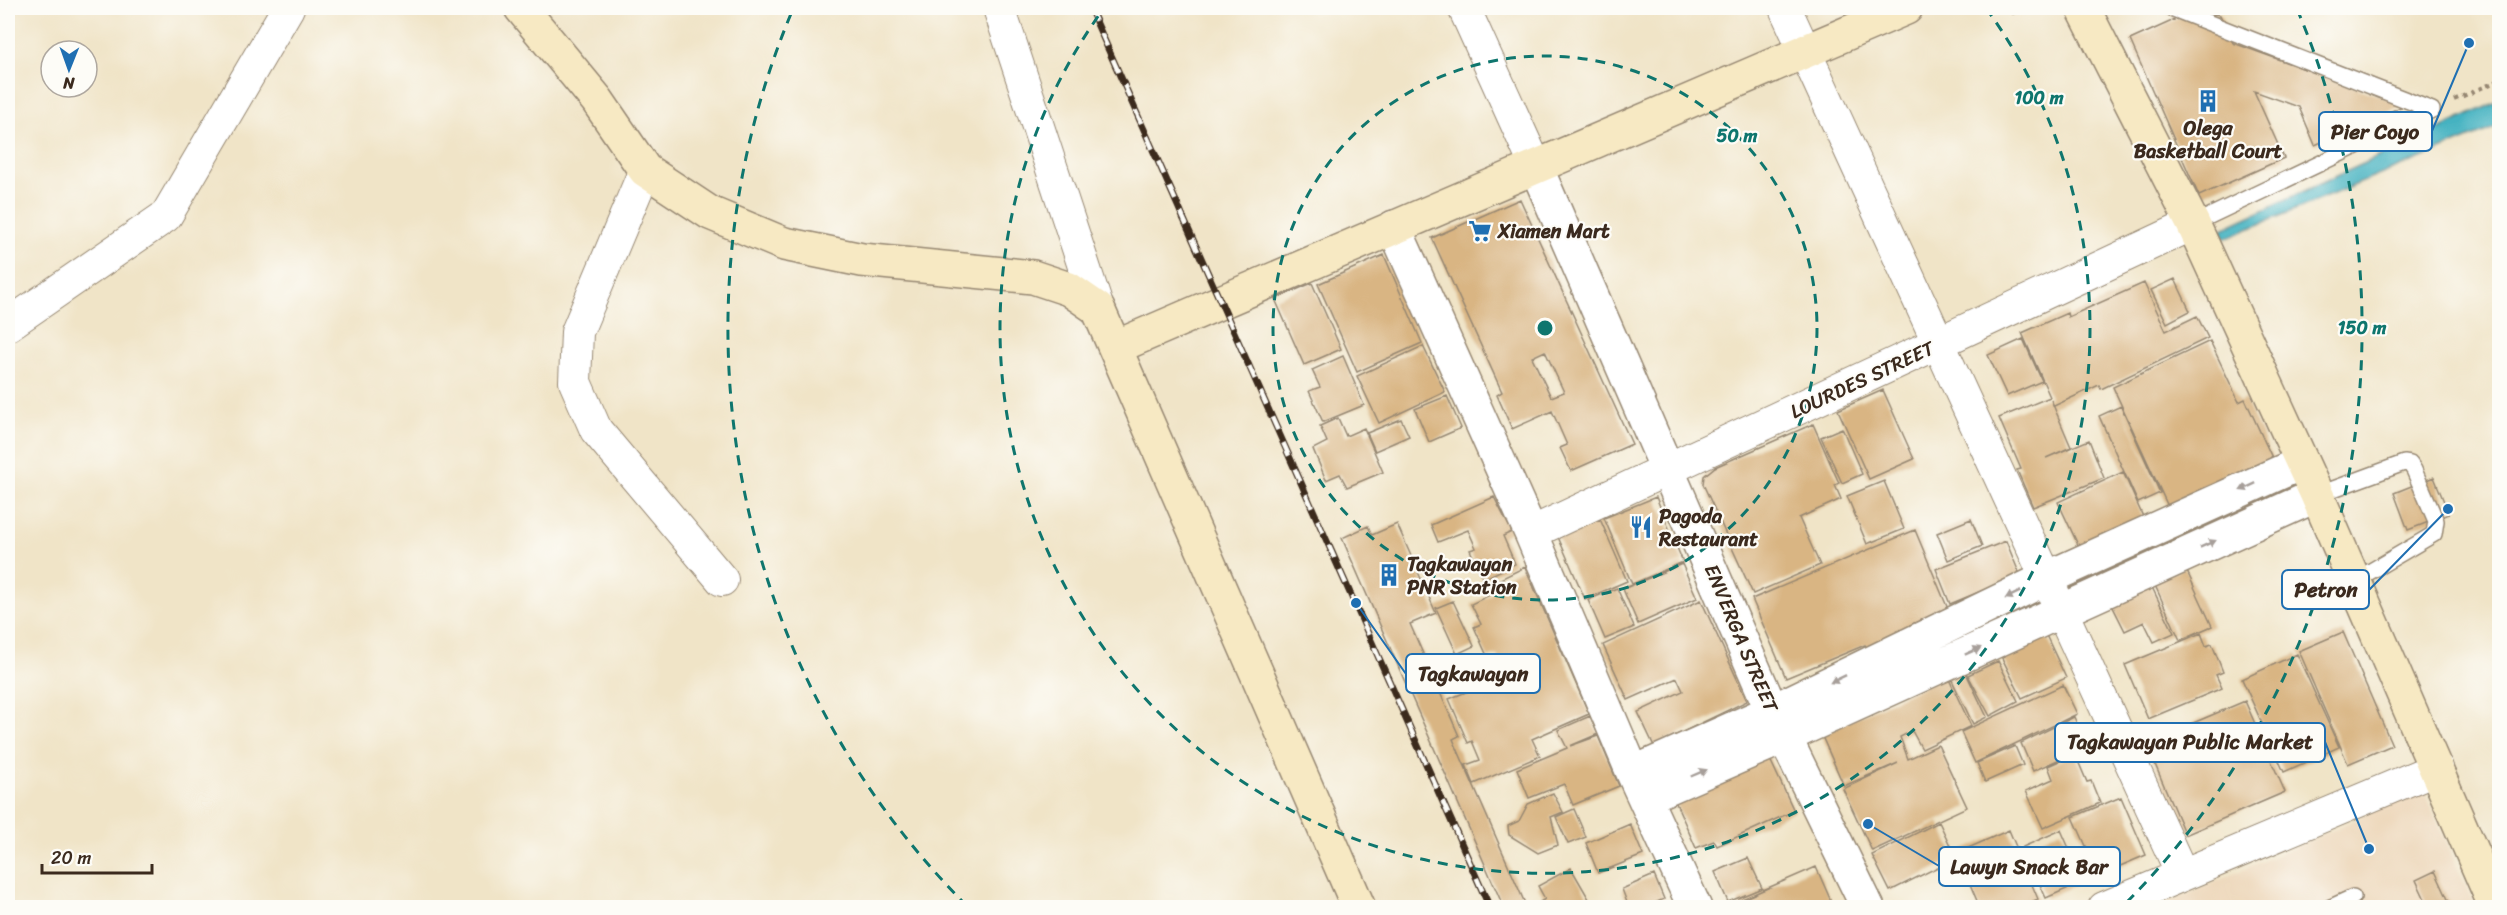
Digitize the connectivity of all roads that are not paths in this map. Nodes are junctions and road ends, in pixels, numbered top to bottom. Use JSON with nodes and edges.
{"nodes":[{"id":1,"x":288,"y":8,"type":"edge"},
{"id":2,"x":521,"y":8,"type":"edge"},
{"id":3,"x":999,"y":8,"type":"edge"},
{"id":4,"x":1464,"y":8,"type":"edge"},
{"id":5,"x":1785,"y":8,"type":"edge"},
{"id":6,"x":1906,"y":8,"type":"edge"},
{"id":7,"x":2083,"y":8,"type":"edge"},
{"id":8,"x":2171,"y":8,"type":"edge"},
{"id":9,"x":1806,"y":50,"type":"junction"},
{"id":10,"x":1536,"y":167,"type":"junction"},
{"id":11,"x":645,"y":170,"type":"junction"},
{"id":12,"x":2193,"y":224,"type":"junction"},
{"id":13,"x":1394,"y":227,"type":"junction"},
{"id":14,"x":1098,"y":309,"type":"junction"},
{"id":15,"x":8,"y":325,"type":"edge"},
{"id":16,"x":1940,"y":343,"type":"junction"},
{"id":17,"x":1116,"y":347,"type":"junction"},
{"id":18,"x":2301,"y":463,"type":"junction"},
{"id":19,"x":1669,"y":471,"type":"junction"},
{"id":20,"x":2317,"y":495,"type":"junction"},
{"id":21,"x":2153,"y":530,"type":"junction"},
{"id":22,"x":1531,"y":533,"type":"junction"},
{"id":23,"x":2168,"y":561,"type":"junction"},
{"id":24,"x":2047,"y":578,"type":"junction"},
{"id":25,"x":722,"y":580,"type":"dead end"},
{"id":26,"x":2354,"y":581,"type":"junction"},
{"id":27,"x":2063,"y":610,"type":"junction"},
{"id":28,"x":1921,"y":657,"type":"junction"},
{"id":29,"x":1778,"y":724,"type":"junction"},
{"id":30,"x":2437,"y":768,"type":"junction"},
{"id":31,"x":1639,"y":785,"type":"junction"},
{"id":32,"x":2182,"y":874,"type":"junction"},
{"id":33,"x":2353,"y":897,"type":"dead end"},
{"id":34,"x":2136,"y":901,"type":"edge"},
{"id":35,"x":1359,"y":908,"type":"edge"},
{"id":36,"x":1695,"y":908,"type":"edge"},
{"id":37,"x":1868,"y":908,"type":"edge"},
{"id":38,"x":2104,"y":908,"type":"edge"},
{"id":39,"x":2329,"y":908,"type":"edge"},
{"id":40,"x":2496,"y":908,"type":"edge"}],
"edges":[{"from":1,"to":15,"type":"street"},
{"from":2,"to":11,"type":"main road"},
{"from":3,"to":14,"type":"street"},
{"from":4,"to":10,"type":"street"},
{"from":5,"to":9,"type":"street"},
{"from":6,"to":9,"type":"main road"},
{"from":7,"to":12,"type":"main road"},
{"from":8,"to":12,"type":"lane"},
{"from":9,"to":10,"type":"main road"},
{"from":9,"to":16,"type":"street"},
{"from":10,"to":13,"type":"main road"},
{"from":10,"to":19,"type":"street","name":"ENVERGA STREET"},
{"from":11,"to":14,"type":"main road"},
{"from":11,"to":25,"type":"street"},
{"from":12,"to":16,"type":"street","name":"LOURDES STREET"},
{"from":12,"to":18,"type":"main road"},
{"from":13,"to":17,"type":"main road"},
{"from":13,"to":22,"type":"street"},
{"from":14,"to":17,"type":"main road"},
{"from":16,"to":19,"type":"street","name":"LOURDES STREET"},
{"from":16,"to":24,"type":"street"},
{"from":17,"to":35,"type":"main road"},
{"from":18,"to":20,"type":"main road"},
{"from":18,"to":21,"type":"street","one_way":true},
{"from":19,"to":22,"type":"street","name":"LOURDES STREET"},
{"from":19,"to":29,"type":"street","name":"ENVERGA STREET"},
{"from":23,"to":20,"type":"street","one_way":true},
{"from":20,"to":26,"type":"main road"},
{"from":20,"to":26,"type":"lane"},
{"from":21,"to":23,"type":"street"},
{"from":21,"to":24,"type":"street"},
{"from":22,"to":31,"type":"street"},
{"from":23,"to":27,"type":"street"},
{"from":24,"to":27,"type":"street"},
{"from":24,"to":28,"type":"street","one_way":true},
{"from":26,"to":30,"type":"main road"},
{"from":28,"to":27,"type":"street","one_way":true},
{"from":27,"to":32,"type":"street"},
{"from":28,"to":29,"type":"street"},
{"from":29,"to":31,"type":"street"},
{"from":29,"to":37,"type":"street","name":"ENVERGA STREET"},
{"from":30,"to":32,"type":"street"},
{"from":30,"to":40,"type":"main road"},
{"from":31,"to":36,"type":"street"},
{"from":32,"to":34,"type":"street"},
{"from":33,"to":39,"type":"lane"},
{"from":34,"to":38,"type":"street"}]}
